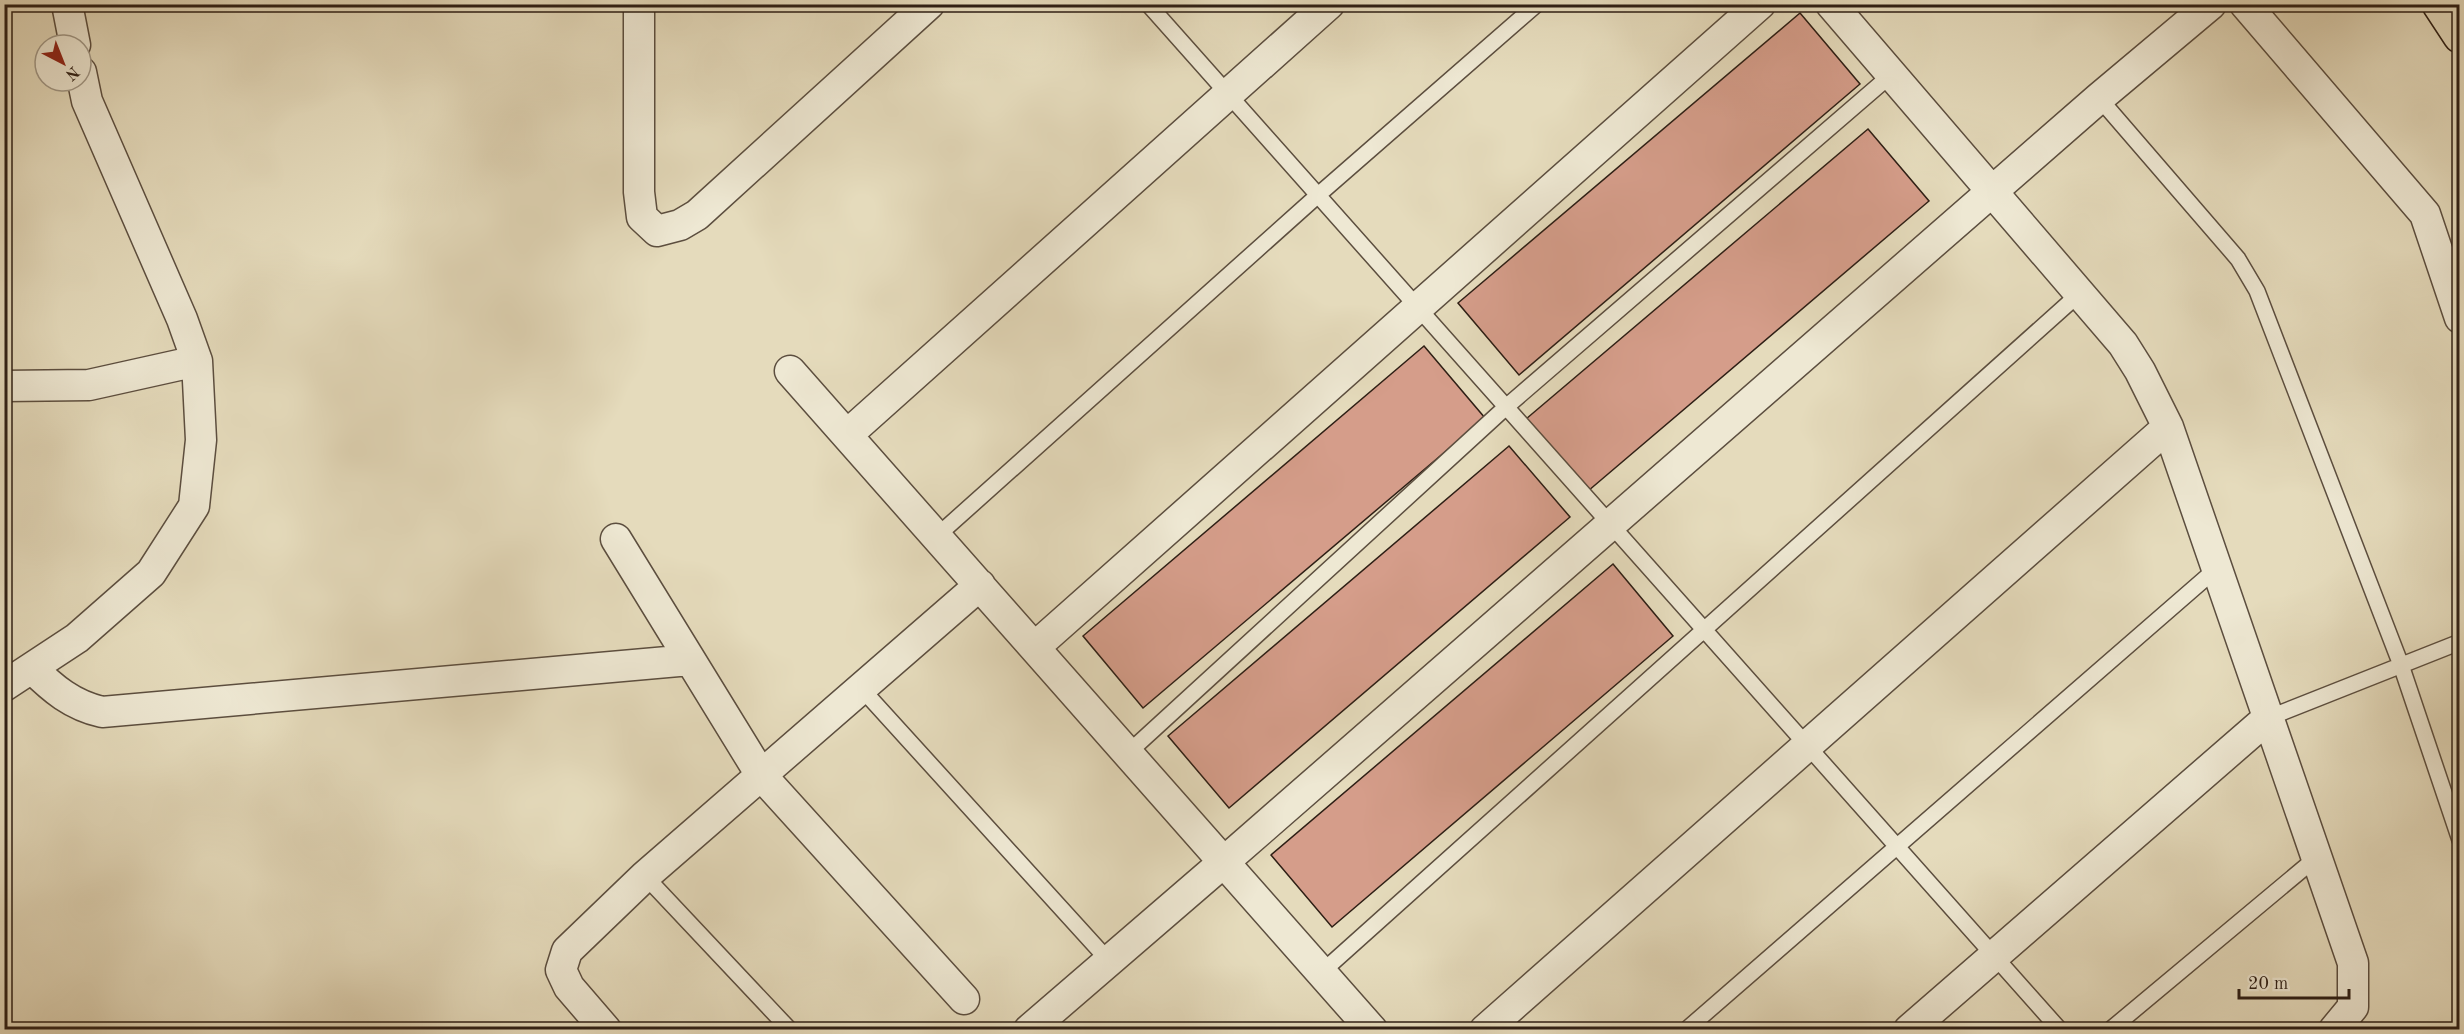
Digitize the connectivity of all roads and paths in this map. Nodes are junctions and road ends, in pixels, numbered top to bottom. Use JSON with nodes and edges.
{"nodes":[{"id":1,"x":67,"y":4,"type":"edge"},
{"id":2,"x":639,"y":4,"type":"edge"},
{"id":3,"x":929,"y":4,"type":"edge"},
{"id":4,"x":1148,"y":4,"type":"edge"},
{"id":5,"x":1329,"y":4,"type":"edge"},
{"id":6,"x":1537,"y":4,"type":"edge"},
{"id":7,"x":1760,"y":4,"type":"edge"},
{"id":8,"x":1831,"y":4,"type":"edge"},
{"id":9,"x":2211,"y":4,"type":"edge"},
{"id":10,"x":2245,"y":4,"type":"edge"},
{"id":11,"x":2439,"y":4,"type":"edge"},
{"id":12,"x":73,"y":33,"type":"edge"},
{"id":13,"x":2460,"y":36,"type":"edge"},
{"id":14,"x":1892,"y":74,"type":"junction"},
{"id":15,"x":85,"y":93,"type":"edge"},
{"id":16,"x":1228,"y":94,"type":"junction"},
{"id":17,"x":2099,"y":98,"type":"junction"},
{"id":18,"x":1993,"y":192,"type":"junction"},
{"id":19,"x":1317,"y":195,"type":"junction"},
{"id":20,"x":2080,"y":293,"type":"junction"},
{"id":21,"x":1418,"y":308,"type":"junction"},
{"id":22,"x":2460,"y":318,"type":"edge"},
{"id":23,"x":197,"y":361,"type":"junction"},
{"id":24,"x":790,"y":371,"type":"dead end"},
{"id":25,"x":4,"y":386,"type":"edge"},
{"id":26,"x":1506,"y":407,"type":"junction"},
{"id":27,"x":2168,"y":427,"type":"junction"},
{"id":28,"x":847,"y":435,"type":"junction"},
{"id":29,"x":1611,"y":524,"type":"junction"},
{"id":30,"x":937,"y":536,"type":"junction"},
{"id":31,"x":616,"y":539,"type":"dead end"},
{"id":32,"x":2216,"y":569,"type":"junction"},
{"id":33,"x":980,"y":585,"type":"junction"},
{"id":34,"x":1704,"y":629,"type":"junction"},
{"id":35,"x":2460,"y":642,"type":"edge"},
{"id":36,"x":1035,"y":647,"type":"junction"},
{"id":37,"x":690,"y":660,"type":"junction"},
{"id":38,"x":2401,"y":665,"type":"junction"},
{"id":39,"x":32,"y":668,"type":"junction"},
{"id":40,"x":4,"y":686,"type":"edge"},
{"id":41,"x":861,"y":688,"type":"junction"},
{"id":42,"x":2268,"y":718,"type":"junction"},
{"id":43,"x":1807,"y":745,"type":"junction"},
{"id":44,"x":1128,"y":753,"type":"junction"},
{"id":45,"x":761,"y":775,"type":"junction"},
{"id":46,"x":2460,"y":840,"type":"edge"},
{"id":47,"x":1897,"y":846,"type":"junction"},
{"id":48,"x":2316,"y":858,"type":"junction"},
{"id":49,"x":1225,"y":861,"type":"junction"},
{"id":50,"x":645,"y":876,"type":"junction"},
{"id":51,"x":1995,"y":956,"type":"junction"},
{"id":52,"x":1109,"y":961,"type":"junction"},
{"id":53,"x":1322,"y":972,"type":"junction"},
{"id":54,"x":964,"y":999,"type":"dead end"},
{"id":55,"x":605,"y":1029,"type":"edge"},
{"id":56,"x":790,"y":1029,"type":"edge"},
{"id":57,"x":1029,"y":1029,"type":"edge"},
{"id":58,"x":1372,"y":1029,"type":"edge"},
{"id":59,"x":1485,"y":1029,"type":"edge"},
{"id":60,"x":1686,"y":1029,"type":"edge"},
{"id":61,"x":1910,"y":1029,"type":"edge"},
{"id":62,"x":2060,"y":1029,"type":"edge"},
{"id":63,"x":2110,"y":1029,"type":"edge"},
{"id":64,"x":2334,"y":1029,"type":"edge"}],
"edges":[{"from":1,"to":12,"type":"street"},
{"from":2,"to":3,"type":"street"},
{"from":4,"to":16,"type":"lane"},
{"from":5,"to":16,"type":"street"},
{"from":6,"to":19,"type":"lane"},
{"from":7,"to":21,"type":"street"},
{"from":8,"to":14,"type":"street"},
{"from":9,"to":17,"type":"street"},
{"from":10,"to":22,"type":"street"},
{"from":11,"to":13,"type":"main road"},
{"from":14,"to":18,"type":"street"},
{"from":14,"to":26,"type":"lane"},
{"from":15,"to":23,"type":"street"},
{"from":16,"to":19,"type":"lane"},
{"from":16,"to":28,"type":"street"},
{"from":17,"to":18,"type":"street"},
{"from":17,"to":38,"type":"lane"},
{"from":18,"to":20,"type":"street"},
{"from":18,"to":29,"type":"street"},
{"from":19,"to":21,"type":"lane"},
{"from":19,"to":30,"type":"lane"},
{"from":20,"to":27,"type":"street"},
{"from":20,"to":34,"type":"lane"},
{"from":21,"to":26,"type":"lane"},
{"from":21,"to":36,"type":"street"},
{"from":23,"to":25,"type":"street"},
{"from":23,"to":39,"type":"street"},
{"from":24,"to":28,"type":"street"},
{"from":26,"to":29,"type":"lane"},
{"from":26,"to":44,"type":"lane"},
{"from":27,"to":32,"type":"street"},
{"from":27,"to":43,"type":"street"},
{"from":28,"to":30,"type":"street"},
{"from":29,"to":34,"type":"lane"},
{"from":29,"to":49,"type":"street"},
{"from":30,"to":33,"type":"street"},
{"from":31,"to":37,"type":"street"},
{"from":32,"to":42,"type":"street"},
{"from":32,"to":47,"type":"lane"},
{"from":33,"to":36,"type":"street"},
{"from":33,"to":41,"type":"street"},
{"from":34,"to":43,"type":"lane"},
{"from":34,"to":53,"type":"lane"},
{"from":35,"to":38,"type":"lane"},
{"from":36,"to":44,"type":"street"},
{"from":37,"to":39,"type":"street"},
{"from":37,"to":45,"type":"street"},
{"from":38,"to":42,"type":"lane"},
{"from":38,"to":46,"type":"lane"},
{"from":39,"to":40,"type":"street"},
{"from":41,"to":45,"type":"street"},
{"from":41,"to":52,"type":"lane"},
{"from":42,"to":48,"type":"street"},
{"from":42,"to":51,"type":"street"},
{"from":43,"to":47,"type":"lane"},
{"from":43,"to":59,"type":"street"},
{"from":44,"to":49,"type":"street"},
{"from":45,"to":50,"type":"street"},
{"from":45,"to":54,"type":"street"},
{"from":47,"to":51,"type":"lane"},
{"from":47,"to":60,"type":"lane"},
{"from":48,"to":63,"type":"lane"},
{"from":48,"to":64,"type":"street"},
{"from":49,"to":52,"type":"street"},
{"from":49,"to":53,"type":"street"},
{"from":50,"to":55,"type":"street"},
{"from":50,"to":56,"type":"lane"},
{"from":51,"to":61,"type":"street"},
{"from":51,"to":62,"type":"lane"},
{"from":52,"to":57,"type":"street"},
{"from":53,"to":58,"type":"street"}]}
